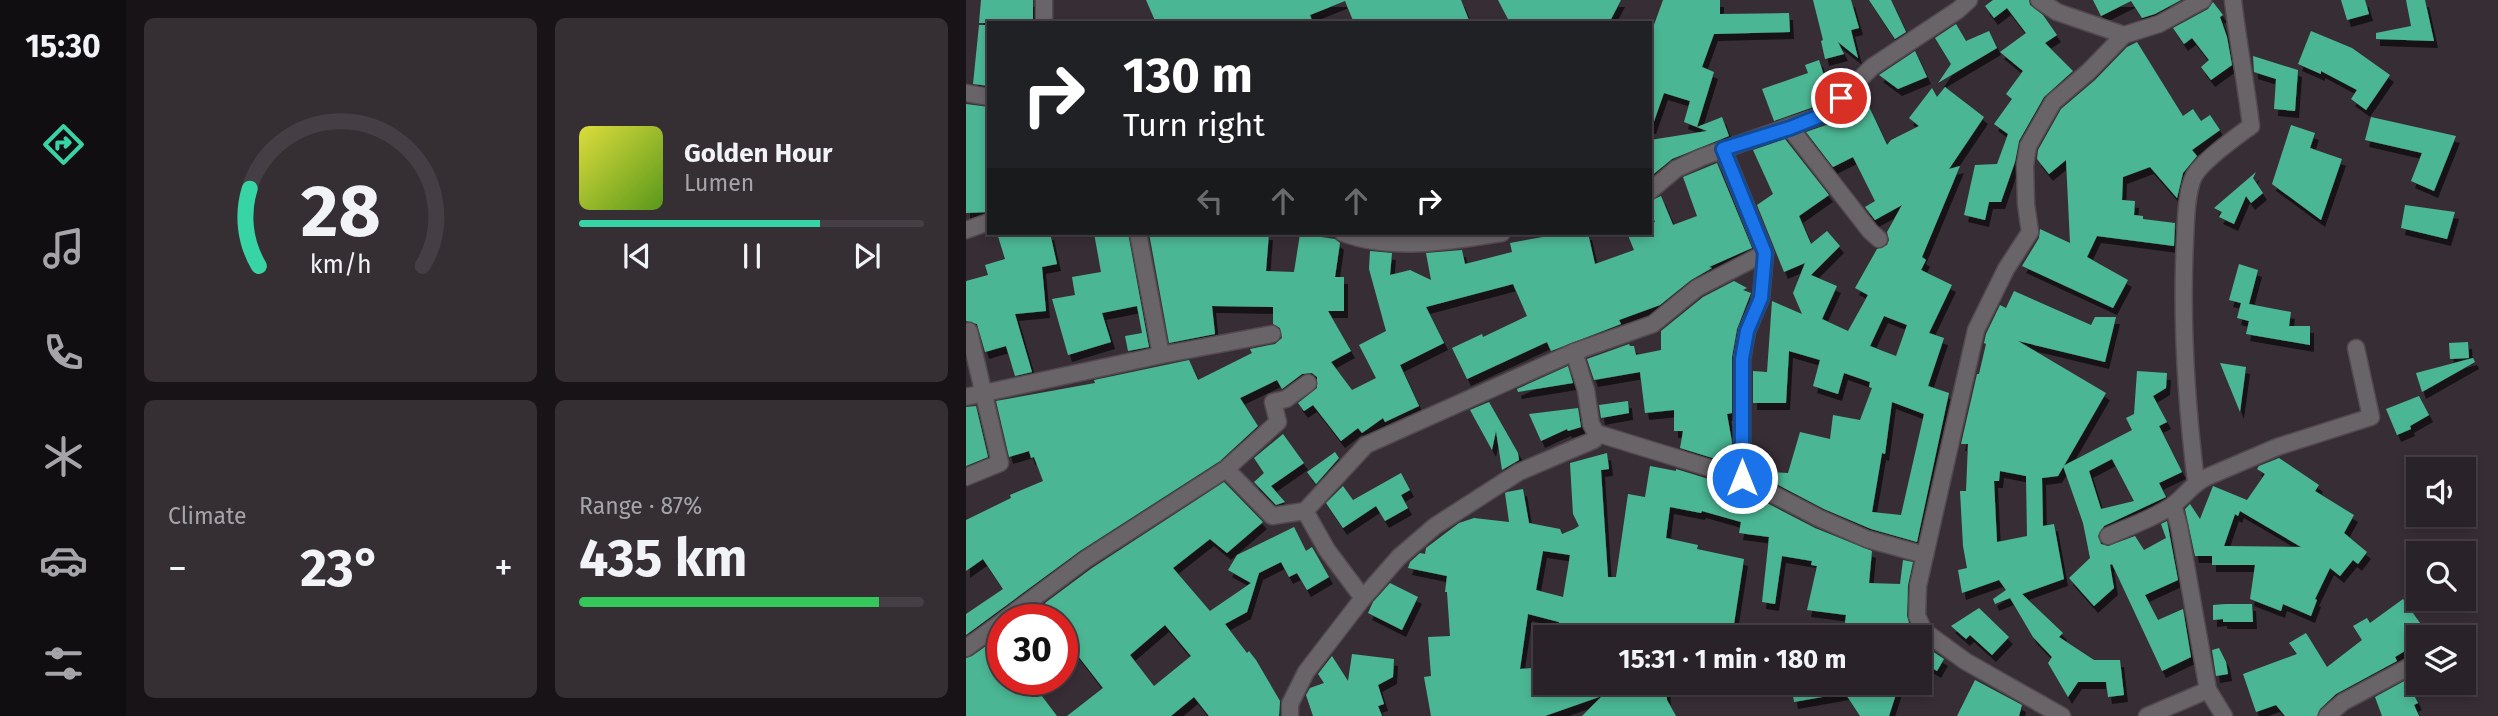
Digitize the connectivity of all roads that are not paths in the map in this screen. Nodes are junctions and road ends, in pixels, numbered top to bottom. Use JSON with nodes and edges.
{"nodes":[{"id":1,"x":1044,"y":0,"type":"edge"},
{"id":2,"x":1969,"y":0,"type":"edge"},
{"id":3,"x":2039,"y":0,"type":"edge"},
{"id":4,"x":2203,"y":0,"type":"edge"},
{"id":5,"x":2233,"y":0,"type":"edge"},
{"id":6,"x":1044,"y":21,"type":"edge"},
{"id":7,"x":2124,"y":35,"type":"junction"},
{"id":8,"x":966,"y":93,"type":"edge"},
{"id":9,"x":987,"y":97,"type":"edge"},
{"id":10,"x":1790,"y":128,"type":"junction"},
{"id":11,"x":1723,"y":149,"type":"junction"},
{"id":12,"x":1652,"y":189,"type":"edge"},
{"id":13,"x":987,"y":223,"type":"edge"},
{"id":14,"x":966,"y":230,"type":"edge"},
{"id":15,"x":1138,"y":235,"type":"edge"},
{"id":16,"x":1348,"y":235,"type":"edge"},
{"id":17,"x":1485,"y":235,"type":"edge"},
{"id":18,"x":1879,"y":239,"type":"dead end"},
{"id":19,"x":1765,"y":253,"type":"junction"},
{"id":20,"x":969,"y":331,"type":"dead end"},
{"id":21,"x":1272,"y":334,"type":"dead end"},
{"id":22,"x":2356,"y":348,"type":"dead end"},
{"id":23,"x":1574,"y":352,"type":"junction"},
{"id":24,"x":1161,"y":355,"type":"junction"},
{"id":25,"x":1308,"y":383,"type":"dead end"},
{"id":26,"x":974,"y":396,"type":"edge"},
{"id":27,"x":1597,"y":432,"type":"junction"},
{"id":28,"x":1226,"y":469,"type":"junction"},
{"id":29,"x":966,"y":477,"type":"edge"},
{"id":30,"x":1742,"y":478,"type":"junction"},
{"id":31,"x":2196,"y":482,"type":"junction"},
{"id":32,"x":2173,"y":505,"type":"junction"},
{"id":33,"x":1305,"y":511,"type":"junction"},
{"id":34,"x":2108,"y":536,"type":"dead end"},
{"id":35,"x":1925,"y":555,"type":"junction"},
{"id":36,"x":1363,"y":598,"type":"junction"},
{"id":37,"x":1026,"y":604,"type":"edge"},
{"id":38,"x":987,"y":633,"type":"edge"},
{"id":39,"x":966,"y":648,"type":"edge"},
{"id":40,"x":2406,"y":670,"type":"edge"},
{"id":41,"x":2208,"y":690,"type":"junction"},
{"id":42,"x":2346,"y":709,"type":"edge"},
{"id":43,"x":1290,"y":716,"type":"edge"},
{"id":44,"x":2063,"y":716,"type":"edge"},
{"id":45,"x":2147,"y":716,"type":"edge"},
{"id":46,"x":2223,"y":716,"type":"edge"},
{"id":47,"x":2327,"y":716,"type":"edge"}],
"edges":[{"from":1,"to":6,"type":"street"},
{"from":2,"to":10,"type":"street"},
{"from":3,"to":7,"type":"street"},
{"from":4,"to":7,"type":"street"},
{"from":5,"to":31,"type":"street"},
{"from":7,"to":35,"type":"street"},
{"from":8,"to":9,"type":"street"},
{"from":10,"to":11,"type":"street"},
{"from":10,"to":18,"type":"street"},
{"from":11,"to":12,"type":"street"},
{"from":11,"to":19,"type":"street"},
{"from":13,"to":14,"type":"street"},
{"from":15,"to":24,"type":"street"},
{"from":16,"to":17,"type":"street"},
{"from":19,"to":23,"type":"street"},
{"from":19,"to":30,"type":"street"},
{"from":20,"to":26,"type":"street"},
{"from":21,"to":24,"type":"street"},
{"from":22,"to":31,"type":"street"},
{"from":23,"to":27,"type":"street"},
{"from":23,"to":33,"type":"street"},
{"from":24,"to":26,"type":"street"},
{"from":25,"to":28,"type":"street"},
{"from":26,"to":29,"type":"street"},
{"from":27,"to":30,"type":"street"},
{"from":27,"to":36,"type":"street"},
{"from":28,"to":33,"type":"street"},
{"from":28,"to":37,"type":"street"},
{"from":30,"to":35,"type":"street"},
{"from":31,"to":32,"type":"street"},
{"from":32,"to":34,"type":"street"},
{"from":32,"to":41,"type":"street"},
{"from":33,"to":36,"type":"street"},
{"from":35,"to":44,"type":"street"},
{"from":36,"to":43,"type":"street"},
{"from":38,"to":39,"type":"street"},
{"from":40,"to":42,"type":"street"},
{"from":41,"to":45,"type":"street"},
{"from":41,"to":46,"type":"street"},
{"from":42,"to":47,"type":"street"}]}
